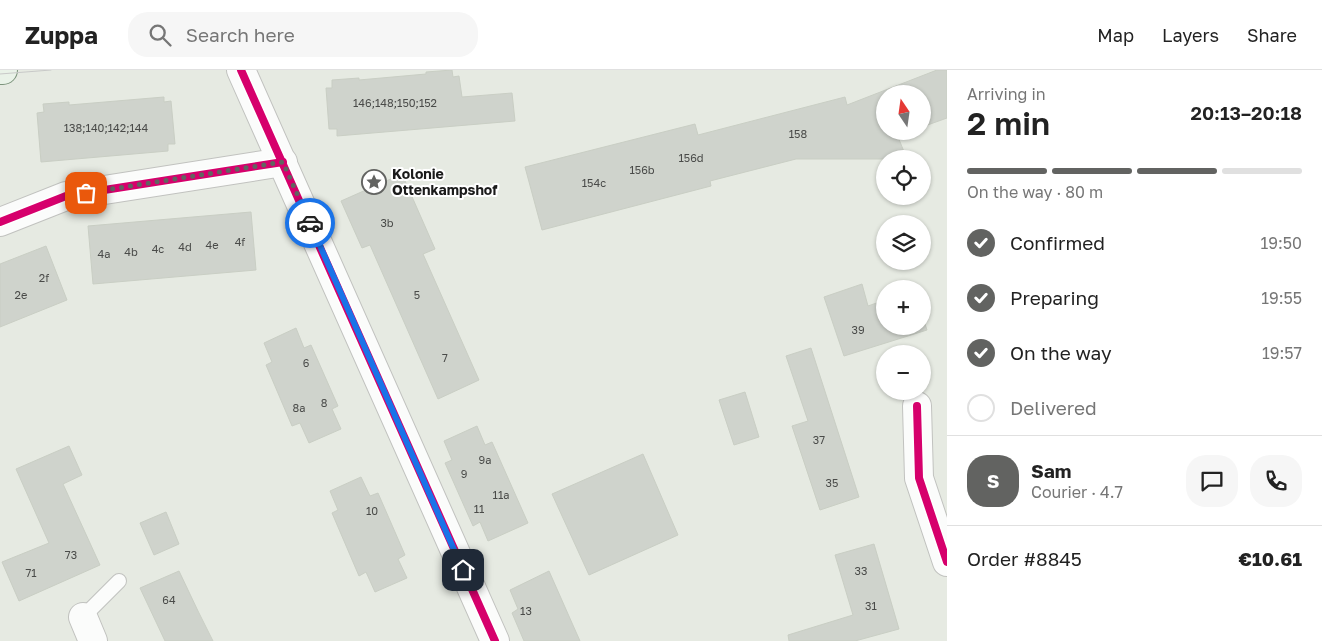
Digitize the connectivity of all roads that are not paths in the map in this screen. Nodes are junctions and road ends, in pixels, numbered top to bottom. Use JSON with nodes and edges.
{"nodes":[{"id":1,"x":241,"y":70,"type":"edge"},
{"id":2,"x":283,"y":162,"type":"junction"},
{"id":3,"x":0,"y":222,"type":"edge"},
{"id":4,"x":917,"y":406,"type":"dead end"},
{"id":5,"x":947,"y":562,"type":"edge"},
{"id":6,"x":119,"y":581,"type":"dead end"},
{"id":7,"x":88,"y":629,"type":"edge"},
{"id":8,"x":494,"y":641,"type":"edge"}],
"edges":[{"from":1,"to":2,"type":"street"},
{"from":2,"to":3,"type":"street"},
{"from":2,"to":8,"type":"street"},
{"from":4,"to":5,"type":"street"},
{"from":6,"to":7,"type":"lane"}]}
